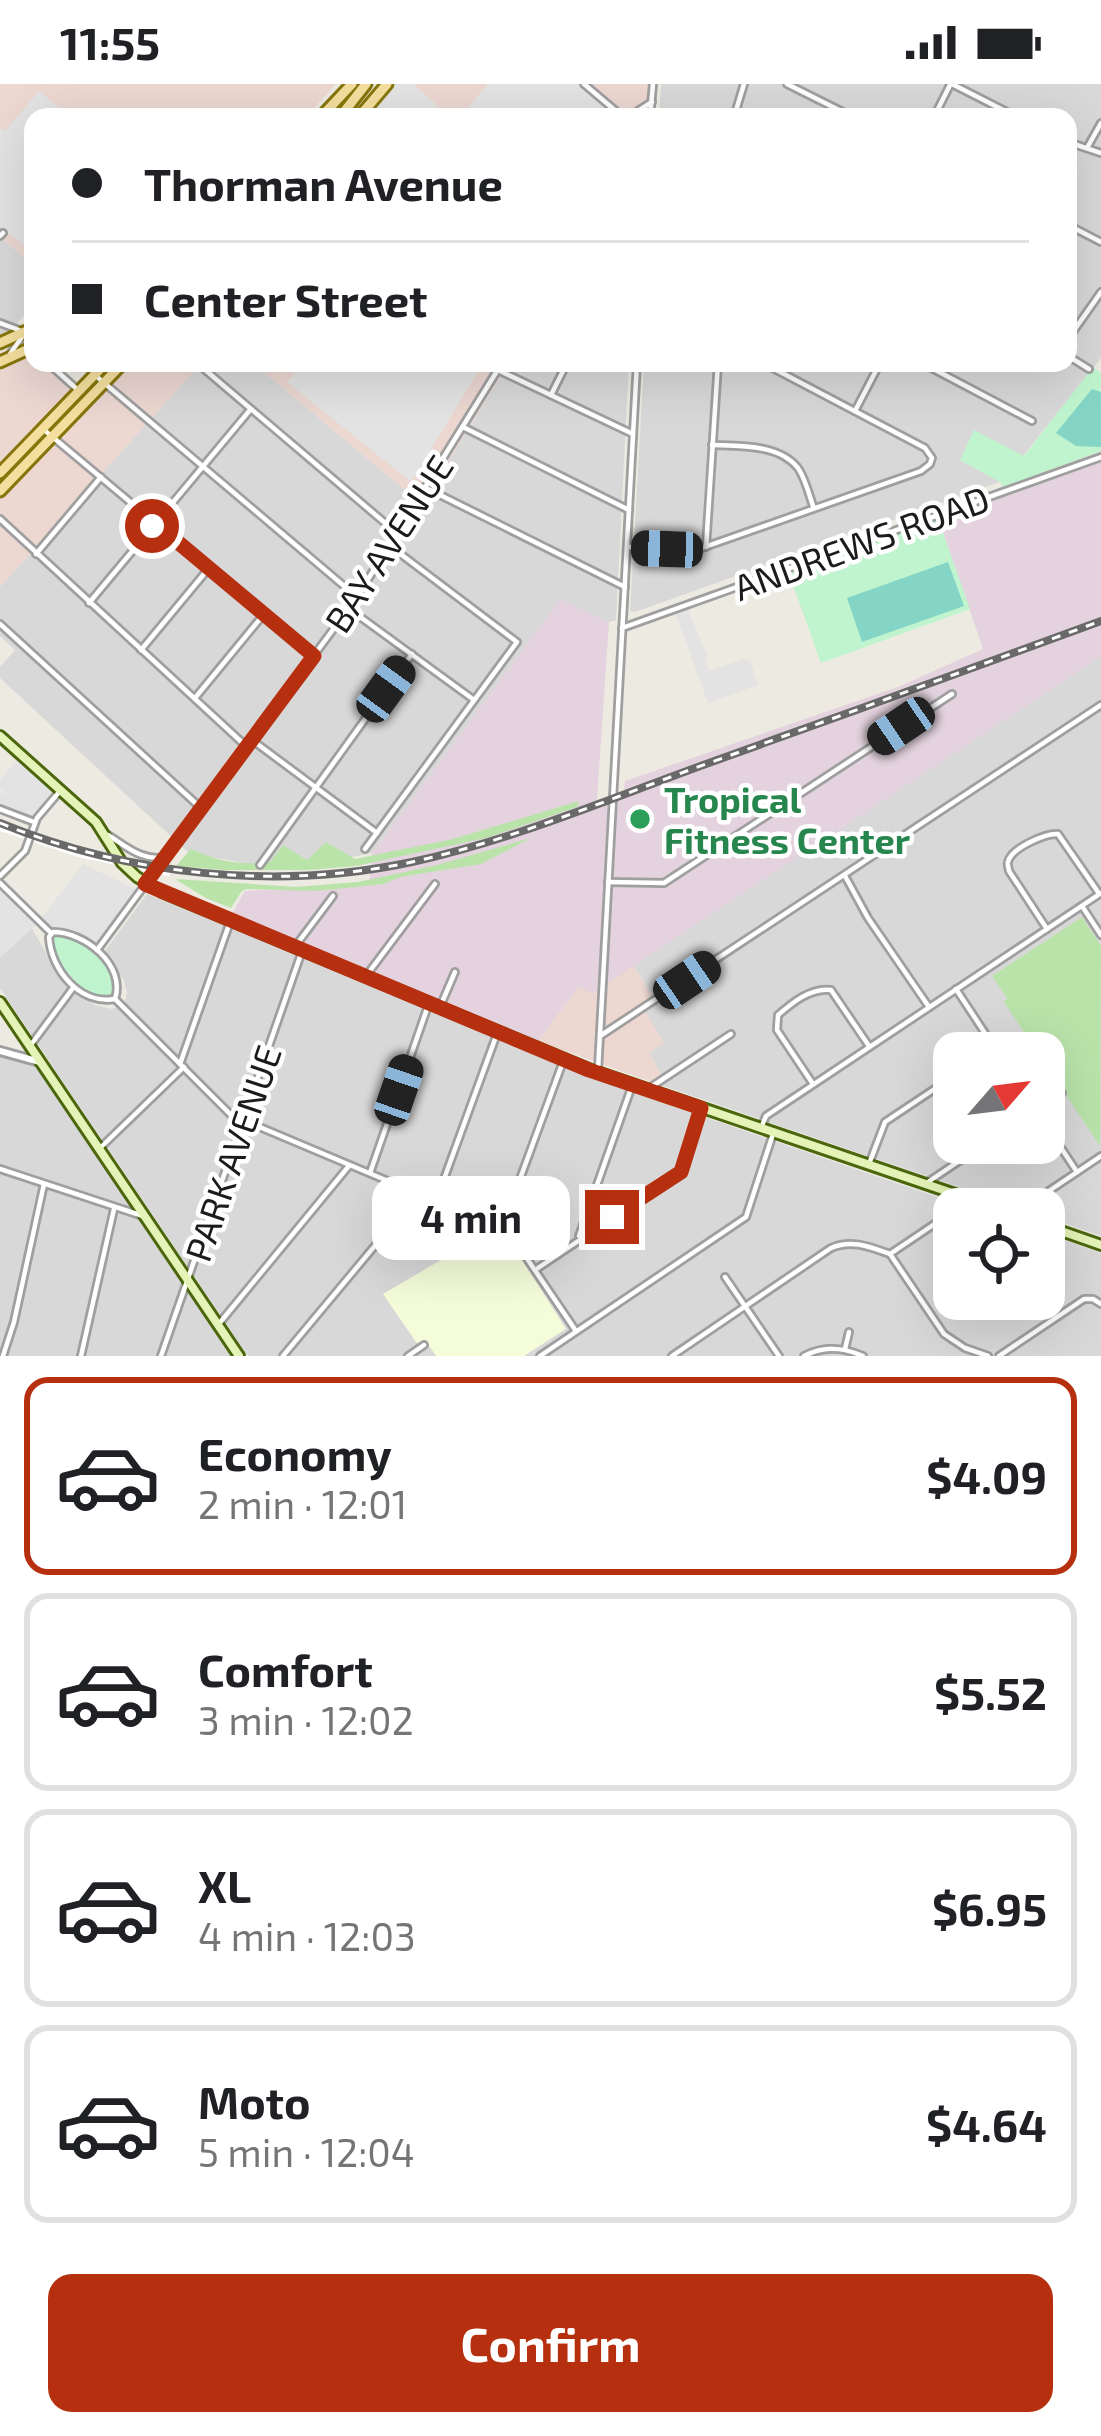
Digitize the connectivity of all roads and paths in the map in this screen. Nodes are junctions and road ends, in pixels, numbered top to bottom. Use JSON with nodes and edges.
{"nodes":[{"id":1,"x":352,"y":84,"type":"edge"},
{"id":2,"x":366,"y":84,"type":"edge"},
{"id":3,"x":387,"y":84,"type":"edge"},
{"id":4,"x":584,"y":84,"type":"edge"},
{"id":5,"x":653,"y":84,"type":"edge"},
{"id":6,"x":787,"y":84,"type":"edge"},
{"id":7,"x":951,"y":84,"type":"edge"},
{"id":8,"x":652,"y":102,"type":"junction"},
{"id":9,"x":329,"y":108,"type":"edge"},
{"id":10,"x":347,"y":108,"type":"edge"},
{"id":11,"x":367,"y":108,"type":"edge"},
{"id":12,"x":612,"y":108,"type":"edge"},
{"id":13,"x":642,"y":108,"type":"edge"},
{"id":14,"x":651,"y":108,"type":"edge"},
{"id":15,"x":835,"y":108,"type":"edge"},
{"id":16,"x":999,"y":108,"type":"edge"},
{"id":17,"x":1101,"y":123,"type":"edge"},
{"id":18,"x":1077,"y":145,"type":"edge"},
{"id":19,"x":1087,"y":148,"type":"junction"},
{"id":20,"x":1101,"y":152,"type":"edge"},
{"id":21,"x":1101,"y":292,"type":"edge"},
{"id":22,"x":0,"y":324,"type":"edge"},
{"id":23,"x":1077,"y":326,"type":"edge"},
{"id":24,"x":24,"y":337,"type":"edge"},
{"id":25,"x":0,"y":341,"type":"edge"},
{"id":26,"x":3,"y":360,"type":"edge"},
{"id":27,"x":1077,"y":362,"type":"edge"},
{"id":28,"x":1089,"y":369,"type":"dead end"},
{"id":29,"x":58,"y":372,"type":"edge"},
{"id":30,"x":102,"y":372,"type":"edge"},
{"id":31,"x":110,"y":372,"type":"edge"},
{"id":32,"x":207,"y":372,"type":"edge"},
{"id":33,"x":496,"y":372,"type":"edge"},
{"id":34,"x":511,"y":372,"type":"edge"},
{"id":35,"x":563,"y":372,"type":"edge"},
{"id":36,"x":636,"y":372,"type":"edge"},
{"id":37,"x":717,"y":372,"type":"edge"},
{"id":38,"x":780,"y":372,"type":"edge"},
{"id":39,"x":875,"y":372,"type":"edge"},
{"id":40,"x":939,"y":372,"type":"edge"},
{"id":41,"x":99,"y":379,"type":"junction"},
{"id":42,"x":80,"y":391,"type":"junction"},
{"id":43,"x":551,"y":395,"type":"junction"},
{"id":44,"x":250,"y":410,"type":"junction"},
{"id":45,"x":855,"y":411,"type":"junction"},
{"id":46,"x":1032,"y":421,"type":"dead end"},
{"id":47,"x":464,"y":427,"type":"junction"},
{"id":48,"x":48,"y":433,"type":"junction"},
{"id":49,"x":633,"y":434,"type":"junction"},
{"id":50,"x":712,"y":445,"type":"junction"},
{"id":51,"x":1101,"y":457,"type":"edge"},
{"id":52,"x":202,"y":466,"type":"junction"},
{"id":53,"x":0,"y":473,"type":"edge"},
{"id":54,"x":101,"y":477,"type":"junction"},
{"id":55,"x":426,"y":488,"type":"junction"},
{"id":56,"x":0,"y":490,"type":"edge"},
{"id":57,"x":814,"y":508,"type":"junction"},
{"id":58,"x":628,"y":510,"type":"junction"},
{"id":59,"x":0,"y":519,"type":"edge"},
{"id":60,"x":155,"y":523,"type":"junction"},
{"id":61,"x":398,"y":534,"type":"junction"},
{"id":62,"x":390,"y":547,"type":"junction"},
{"id":63,"x":627,"y":547,"type":"junction"},
{"id":64,"x":706,"y":547,"type":"junction"},
{"id":65,"x":36,"y":554,"type":"junction"},
{"id":66,"x":209,"y":568,"type":"junction"},
{"id":67,"x":625,"y":587,"type":"junction"},
{"id":68,"x":357,"y":597,"type":"junction"},
{"id":69,"x":89,"y":602,"type":"junction"},
{"id":70,"x":349,"y":608,"type":"junction"},
{"id":71,"x":264,"y":614,"type":"junction"},
{"id":72,"x":0,"y":624,"type":"edge"},
{"id":73,"x":622,"y":628,"type":"junction"},
{"id":74,"x":141,"y":650,"type":"junction"},
{"id":75,"x":412,"y":654,"type":"junction"},
{"id":76,"x":314,"y":656,"type":"junction"},
{"id":77,"x":952,"y":694,"type":"dead end"},
{"id":78,"x":194,"y":699,"type":"junction"},
{"id":79,"x":474,"y":700,"type":"junction"},
{"id":80,"x":1101,"y":705,"type":"edge"},
{"id":81,"x":0,"y":736,"type":"edge"},
{"id":82,"x":252,"y":740,"type":"junction"},
{"id":83,"x":247,"y":747,"type":"junction"},
{"id":84,"x":315,"y":787,"type":"junction"},
{"id":85,"x":60,"y":791,"type":"junction"},
{"id":86,"x":202,"y":808,"type":"junction"},
{"id":87,"x":0,"y":809,"type":"edge"},
{"id":88,"x":35,"y":822,"type":"junction"},
{"id":89,"x":377,"y":832,"type":"junction"},
{"id":90,"x":105,"y":833,"type":"junction"},
{"id":91,"x":365,"y":849,"type":"dead end"},
{"id":92,"x":167,"y":857,"type":"junction"},
{"id":93,"x":260,"y":865,"type":"dead end"},
{"id":94,"x":844,"y":875,"type":"junction"},
{"id":95,"x":0,"y":880,"type":"edge"},
{"id":96,"x":608,"y":882,"type":"junction"},
{"id":97,"x":145,"y":884,"type":"junction"},
{"id":98,"x":435,"y":884,"type":"dead end"},
{"id":99,"x":1100,"y":893,"type":"edge"},
{"id":100,"x":333,"y":896,"type":"dead end"},
{"id":101,"x":1082,"y":906,"type":"junction"},
{"id":102,"x":231,"y":920,"type":"junction"},
{"id":103,"x":1047,"y":928,"type":"junction"},
{"id":104,"x":51,"y":933,"type":"junction"},
{"id":105,"x":1101,"y":934,"type":"edge"},
{"id":106,"x":299,"y":948,"type":"junction"},
{"id":107,"x":98,"y":950,"type":"junction"},
{"id":108,"x":455,"y":972,"type":"dead end"},
{"id":109,"x":366,"y":976,"type":"junction"},
{"id":110,"x":74,"y":987,"type":"junction"},
{"id":111,"x":956,"y":989,"type":"junction"},
{"id":112,"x":115,"y":999,"type":"junction"},
{"id":113,"x":0,"y":1002,"type":"edge"},
{"id":114,"x":435,"y":1005,"type":"junction"},
{"id":115,"x":929,"y":1007,"type":"junction"},
{"id":116,"x":498,"y":1031,"type":"junction"},
{"id":117,"x":984,"y":1032,"type":"edge"},
{"id":118,"x":731,"y":1034,"type":"dead end"},
{"id":119,"x":600,"y":1036,"type":"junction"},
{"id":120,"x":30,"y":1046,"type":"junction"},
{"id":121,"x":869,"y":1046,"type":"junction"},
{"id":122,"x":0,"y":1053,"type":"edge"},
{"id":123,"x":564,"y":1059,"type":"junction"},
{"id":124,"x":40,"y":1062,"type":"junction"},
{"id":125,"x":182,"y":1066,"type":"junction"},
{"id":126,"x":598,"y":1072,"type":"junction"},
{"id":127,"x":633,"y":1083,"type":"junction"},
{"id":128,"x":813,"y":1084,"type":"junction"},
{"id":129,"x":648,"y":1089,"type":"junction"},
{"id":130,"x":933,"y":1090,"type":"edge"},
{"id":131,"x":701,"y":1108,"type":"junction"},
{"id":132,"x":242,"y":1122,"type":"junction"},
{"id":133,"x":761,"y":1128,"type":"junction"},
{"id":134,"x":773,"y":1132,"type":"junction"},
{"id":135,"x":99,"y":1149,"type":"junction"},
{"id":136,"x":1065,"y":1154,"type":"edge"},
{"id":137,"x":1101,"y":1156,"type":"edge"},
{"id":138,"x":869,"y":1164,"type":"junction"},
{"id":139,"x":955,"y":1164,"type":"edge"},
{"id":140,"x":349,"y":1165,"type":"junction"},
{"id":141,"x":0,"y":1169,"type":"edge"},
{"id":142,"x":1077,"y":1172,"type":"junction"},
{"id":143,"x":370,"y":1173,"type":"junction"},
{"id":144,"x":44,"y":1184,"type":"junction"},
{"id":145,"x":926,"y":1184,"type":"junction"},
{"id":146,"x":939,"y":1188,"type":"edge"},
{"id":147,"x":1053,"y":1188,"type":"edge"},
{"id":148,"x":418,"y":1193,"type":"junction"},
{"id":149,"x":436,"y":1201,"type":"junction"},
{"id":150,"x":115,"y":1208,"type":"junction"},
{"id":151,"x":146,"y":1217,"type":"junction"},
{"id":152,"x":933,"y":1226,"type":"edge"},
{"id":153,"x":502,"y":1228,"type":"junction"},
{"id":154,"x":1065,"y":1232,"type":"edge"},
{"id":155,"x":578,"y":1240,"type":"junction"},
{"id":156,"x":1101,"y":1244,"type":"edge"},
{"id":157,"x":890,"y":1254,"type":"junction"},
{"id":158,"x":536,"y":1270,"type":"junction"},
{"id":159,"x":725,"y":1277,"type":"dead end"},
{"id":160,"x":188,"y":1279,"type":"junction"},
{"id":161,"x":1101,"y":1304,"type":"edge"},
{"id":162,"x":745,"y":1306,"type":"junction"},
{"id":163,"x":218,"y":1325,"type":"junction"},
{"id":164,"x":576,"y":1331,"type":"junction"},
{"id":165,"x":849,"y":1332,"type":"dead end"},
{"id":166,"x":424,"y":1345,"type":"dead end"},
{"id":167,"x":845,"y":1349,"type":"junction"},
{"id":168,"x":3,"y":1356,"type":"edge"},
{"id":169,"x":81,"y":1356,"type":"edge"},
{"id":170,"x":161,"y":1356,"type":"edge"},
{"id":171,"x":239,"y":1356,"type":"edge"},
{"id":172,"x":284,"y":1356,"type":"edge"},
{"id":173,"x":408,"y":1356,"type":"edge"},
{"id":174,"x":540,"y":1356,"type":"edge"},
{"id":175,"x":672,"y":1356,"type":"edge"},
{"id":176,"x":779,"y":1356,"type":"edge"},
{"id":177,"x":804,"y":1356,"type":"edge"},
{"id":178,"x":863,"y":1356,"type":"edge"},
{"id":179,"x":988,"y":1356,"type":"edge"},
{"id":180,"x":999,"y":1356,"type":"edge"}],
"edges":[{"from":1,"to":9,"type":"main road"},
{"from":2,"to":10,"type":"main road"},
{"from":3,"to":11,"type":"main road"},
{"from":4,"to":12,"type":"street"},
{"from":5,"to":8,"type":"street"},
{"from":6,"to":15,"type":"street"},
{"from":7,"to":16,"type":"street"},
{"from":8,"to":13,"type":"street"},
{"from":8,"to":14,"type":"street"},
{"from":17,"to":19,"type":"street"},
{"from":18,"to":19,"type":"street"},
{"from":19,"to":20,"type":"street"},
{"from":21,"to":23,"type":"street"},
{"from":22,"to":25,"type":"street"},
{"from":24,"to":26,"type":"street"},
{"from":27,"to":28,"type":"street"},
{"from":29,"to":42,"type":"street"},
{"from":30,"to":41,"type":"main road"},
{"from":31,"to":41,"type":"main road"},
{"from":32,"to":44,"type":"street"},
{"from":33,"to":47,"type":"street","name":"BAY AVENUE"},
{"from":34,"to":43,"type":"street"},
{"from":35,"to":43,"type":"street"},
{"from":36,"to":49,"type":"street"},
{"from":37,"to":50,"type":"street"},
{"from":38,"to":45,"type":"street"},
{"from":39,"to":45,"type":"street"},
{"from":40,"to":46,"type":"street"},
{"from":41,"to":42,"type":"main road"},
{"from":41,"to":48,"type":"main road"},
{"from":41,"to":52,"type":"street"},
{"from":42,"to":48,"type":"main road"},
{"from":43,"to":49,"type":"street"},
{"from":44,"to":52,"type":"street"},
{"from":44,"to":61,"type":"street"},
{"from":45,"to":57,"type":"street"},
{"from":47,"to":55,"type":"street","name":"BAY AVENUE"},
{"from":47,"to":58,"type":"street"},
{"from":48,"to":53,"type":"main road"},
{"from":48,"to":54,"type":"street"},
{"from":48,"to":56,"type":"main road"},
{"from":49,"to":58,"type":"street"},
{"from":50,"to":57,"type":"street"},
{"from":50,"to":64,"type":"street"},
{"from":51,"to":73,"type":"street","name":"ANDREWS ROAD"},
{"from":52,"to":60,"type":"street"},
{"from":52,"to":68,"type":"street"},
{"from":54,"to":60,"type":"street"},
{"from":54,"to":65,"type":"street"},
{"from":55,"to":61,"type":"street","name":"BAY AVENUE"},
{"from":55,"to":67,"type":"street"},
{"from":57,"to":64,"type":"street"},
{"from":58,"to":63,"type":"street"},
{"from":59,"to":65,"type":"street"},
{"from":60,"to":66,"type":"street"},
{"from":60,"to":69,"type":"street"},
{"from":61,"to":62,"type":"street","name":"BAY AVENUE"},
{"from":62,"to":68,"type":"street","name":"BAY AVENUE"},
{"from":62,"to":79,"type":"street"},
{"from":63,"to":64,"type":"street"},
{"from":63,"to":67,"type":"street"},
{"from":65,"to":69,"type":"street"},
{"from":66,"to":71,"type":"street"},
{"from":66,"to":74,"type":"street"},
{"from":67,"to":73,"type":"street"},
{"from":68,"to":70,"type":"street","name":"BAY AVENUE"},
{"from":69,"to":74,"type":"street"},
{"from":70,"to":75,"type":"street"},
{"from":70,"to":76,"type":"street","name":"BAY AVENUE"},
{"from":71,"to":76,"type":"street"},
{"from":71,"to":78,"type":"street"},
{"from":72,"to":86,"type":"street"},
{"from":73,"to":96,"type":"street"},
{"from":74,"to":78,"type":"street"},
{"from":75,"to":79,"type":"street"},
{"from":75,"to":84,"type":"street"},
{"from":76,"to":82,"type":"street","name":"BAY AVENUE"},
{"from":77,"to":96,"type":"street"},
{"from":78,"to":83,"type":"street"},
{"from":79,"to":89,"type":"street"},
{"from":80,"to":94,"type":"street"},
{"from":81,"to":85,"type":"main road"},
{"from":82,"to":83,"type":"street","name":"BAY AVENUE"},
{"from":82,"to":84,"type":"street"},
{"from":83,"to":86,"type":"street","name":"BAY AVENUE"},
{"from":84,"to":89,"type":"street"},
{"from":84,"to":93,"type":"street"},
{"from":85,"to":88,"type":"street"},
{"from":85,"to":90,"type":"main road"},
{"from":86,"to":92,"type":"street","name":"BAY AVENUE"},
{"from":87,"to":88,"type":"street"},
{"from":88,"to":95,"type":"street"},
{"from":89,"to":91,"type":"street"},
{"from":90,"to":92,"type":"street"},
{"from":90,"to":97,"type":"main road"},
{"from":92,"to":97,"type":"street","name":"BAY AVENUE"},
{"from":94,"to":115,"type":"street"},
{"from":94,"to":119,"type":"street"},
{"from":95,"to":104,"type":"street"},
{"from":96,"to":119,"type":"street"},
{"from":97,"to":102,"type":"main road"},
{"from":97,"to":107,"type":"street","name":"BAY AVENUE"},
{"from":98,"to":109,"type":"street"},
{"from":99,"to":101,"type":"street"},
{"from":99,"to":103,"type":"street"},
{"from":100,"to":106,"type":"street","name":"PARK AVENUE"},
{"from":101,"to":103,"type":"street"},
{"from":101,"to":105,"type":"street"},
{"from":102,"to":106,"type":"main road"},
{"from":102,"to":125,"type":"street"},
{"from":103,"to":111,"type":"street"},
{"from":104,"to":107,"type":"street"},
{"from":104,"to":110,"type":"street"},
{"from":106,"to":109,"type":"main road"},
{"from":106,"to":132,"type":"street","name":"PARK AVENUE"},
{"from":107,"to":112,"type":"street"},
{"from":108,"to":114,"type":"street"},
{"from":109,"to":114,"type":"main road"},
{"from":110,"to":112,"type":"street"},
{"from":110,"to":120,"type":"street"},
{"from":111,"to":115,"type":"street"},
{"from":111,"to":117,"type":"street"},
{"from":112,"to":125,"type":"street"},
{"from":113,"to":120,"type":"main road"},
{"from":114,"to":116,"type":"main road"},
{"from":114,"to":143,"type":"street"},
{"from":115,"to":121,"type":"street"},
{"from":116,"to":123,"type":"main road"},
{"from":116,"to":149,"type":"street"},
{"from":118,"to":129,"type":"street"},
{"from":119,"to":126,"type":"street"},
{"from":120,"to":124,"type":"main road"},
{"from":121,"to":128,"type":"street"},
{"from":121,"to":128,"type":"street"},
{"from":122,"to":124,"type":"street"},
{"from":123,"to":126,"type":"main road"},
{"from":123,"to":153,"type":"street"},
{"from":124,"to":135,"type":"main road"},
{"from":125,"to":132,"type":"street"},
{"from":125,"to":135,"type":"street"},
{"from":126,"to":127,"type":"main road"},
{"from":127,"to":129,"type":"main road"},
{"from":127,"to":155,"type":"street"},
{"from":128,"to":133,"type":"street"},
{"from":129,"to":131,"type":"main road"},
{"from":130,"to":138,"type":"street"},
{"from":131,"to":133,"type":"main road"},
{"from":131,"to":155,"type":"street"},
{"from":132,"to":140,"type":"street"},
{"from":132,"to":160,"type":"street","name":"PARK AVENUE"},
{"from":133,"to":134,"type":"main road"},
{"from":134,"to":138,"type":"main road"},
{"from":134,"to":164,"type":"street"},
{"from":135,"to":151,"type":"main road"},
{"from":136,"to":142,"type":"street"},
{"from":137,"to":142,"type":"street"},
{"from":138,"to":145,"type":"main road"},
{"from":139,"to":145,"type":"street"},
{"from":140,"to":143,"type":"street"},
{"from":140,"to":163,"type":"street"},
{"from":141,"to":144,"type":"street"},
{"from":142,"to":147,"type":"street"},
{"from":143,"to":148,"type":"street"},
{"from":144,"to":150,"type":"street"},
{"from":144,"to":168,"type":"street"},
{"from":145,"to":146,"type":"main road"},
{"from":148,"to":149,"type":"street"},
{"from":148,"to":172,"type":"street"},
{"from":149,"to":153,"type":"street"},
{"from":150,"to":151,"type":"street"},
{"from":150,"to":169,"type":"street"},
{"from":151,"to":160,"type":"main road"},
{"from":152,"to":157,"type":"street"},
{"from":153,"to":158,"type":"street"},
{"from":154,"to":156,"type":"main road"},
{"from":155,"to":158,"type":"street"},
{"from":157,"to":162,"type":"street"},
{"from":157,"to":179,"type":"street"},
{"from":158,"to":164,"type":"street"},
{"from":159,"to":162,"type":"street"},
{"from":160,"to":163,"type":"main road"},
{"from":160,"to":170,"type":"street","name":"PARK AVENUE"},
{"from":161,"to":180,"type":"street"},
{"from":162,"to":175,"type":"street"},
{"from":162,"to":176,"type":"street"},
{"from":163,"to":171,"type":"main road"},
{"from":164,"to":174,"type":"street"},
{"from":165,"to":167,"type":"street"},
{"from":166,"to":173,"type":"street"},
{"from":167,"to":177,"type":"street"},
{"from":167,"to":178,"type":"street"}]}
